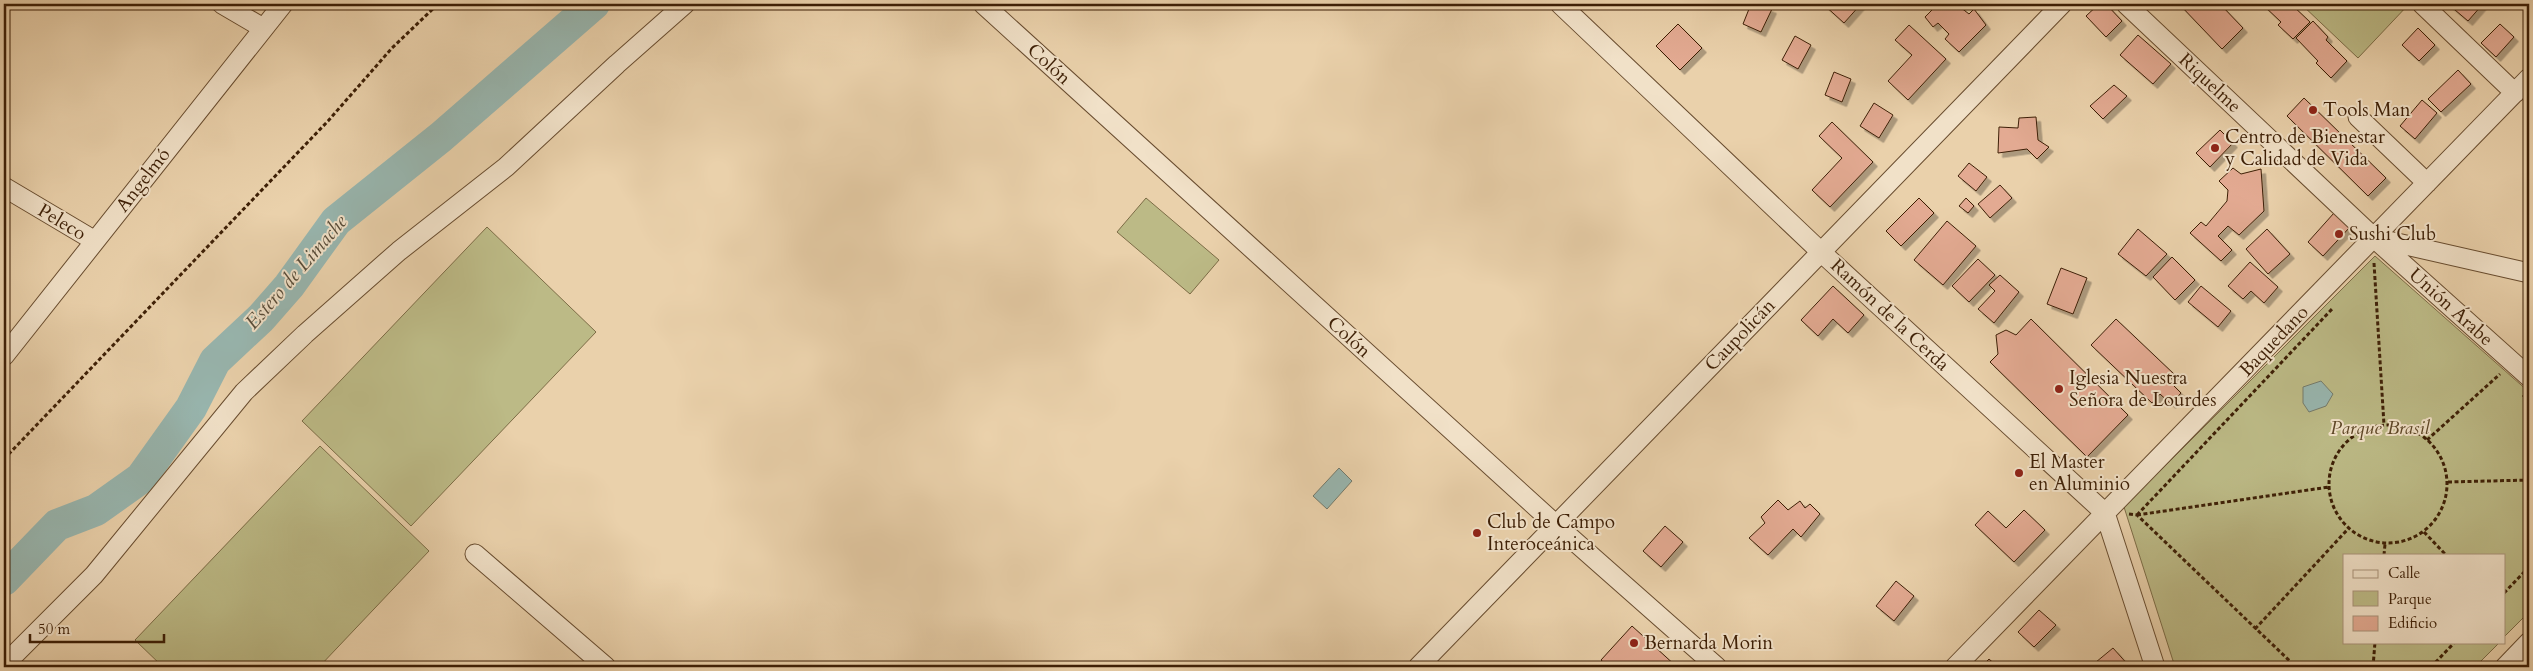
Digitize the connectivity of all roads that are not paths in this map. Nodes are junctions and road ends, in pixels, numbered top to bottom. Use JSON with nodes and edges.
{"nodes":[{"id":1,"x":222,"y":4,"type":"edge"},
{"id":2,"x":283,"y":4,"type":"edge"},
{"id":3,"x":685,"y":4,"type":"edge"},
{"id":4,"x":983,"y":4,"type":"edge"},
{"id":5,"x":1560,"y":4,"type":"edge"},
{"id":6,"x":2062,"y":4,"type":"edge"},
{"id":7,"x":2126,"y":4,"type":"edge"},
{"id":8,"x":2422,"y":4,"type":"edge"},
{"id":9,"x":264,"y":28,"type":"junction"},
{"id":10,"x":2529,"y":78,"type":"edge"},
{"id":11,"x":2515,"y":93,"type":"junction"},
{"id":12,"x":2358,"y":118,"type":"dead end"},
{"id":13,"x":2427,"y":183,"type":"junction"},
{"id":14,"x":4,"y":187,"type":"edge"},
{"id":15,"x":2374,"y":238,"type":"junction"},
{"id":16,"x":95,"y":241,"type":"junction"},
{"id":17,"x":1821,"y":252,"type":"junction"},
{"id":18,"x":2529,"y":273,"type":"edge"},
{"id":19,"x":4,"y":356,"type":"edge"},
{"id":20,"x":2526,"y":385,"type":"edge"},
{"id":21,"x":2106,"y":513,"type":"junction"},
{"id":22,"x":1555,"y":524,"type":"junction"},
{"id":23,"x":475,"y":554,"type":"dead end"},
{"id":24,"x":2529,"y":642,"type":"edge"},
{"id":25,"x":4,"y":665,"type":"edge"},
{"id":26,"x":606,"y":667,"type":"edge"},
{"id":27,"x":1418,"y":667,"type":"edge"},
{"id":28,"x":1717,"y":667,"type":"edge"},
{"id":29,"x":1955,"y":667,"type":"edge"},
{"id":30,"x":2155,"y":667,"type":"edge"},
{"id":31,"x":2505,"y":667,"type":"edge"}],
"edges":[{"from":1,"to":9,"type":"street"},
{"from":2,"to":9,"type":"street","name":"Angelmó"},
{"from":3,"to":25,"type":"street"},
{"from":4,"to":22,"type":"street","name":"Colón"},
{"from":5,"to":17,"type":"street","name":"Ramón de la Cerda"},
{"from":6,"to":17,"type":"street","name":"Caupolicán"},
{"from":7,"to":15,"type":"street","name":"Riquelme"},
{"from":8,"to":11,"type":"street"},
{"from":9,"to":16,"type":"street","name":"Angelmó"},
{"from":10,"to":11,"type":"street","name":"Baquedano"},
{"from":11,"to":13,"type":"street","name":"Baquedano"},
{"from":12,"to":13,"type":"street"},
{"from":13,"to":15,"type":"street","name":"Baquedano"},
{"from":14,"to":16,"type":"street","name":"Peleco"},
{"from":15,"to":18,"type":"street"},
{"from":15,"to":20,"type":"street","name":"Unión Árabe"},
{"from":15,"to":21,"type":"street","name":"Baquedano"},
{"from":16,"to":19,"type":"street","name":"Angelmó"},
{"from":17,"to":21,"type":"street","name":"Ramón de la Cerda"},
{"from":17,"to":22,"type":"street","name":"Caupolicán"},
{"from":21,"to":29,"type":"street","name":"Baquedano"},
{"from":21,"to":30,"type":"street","name":"Ramón de la Cerda"},
{"from":22,"to":27,"type":"street","name":"Caupolicán"},
{"from":22,"to":28,"type":"street","name":"Colón"},
{"from":23,"to":26,"type":"street"},
{"from":24,"to":31,"type":"street"}]}
